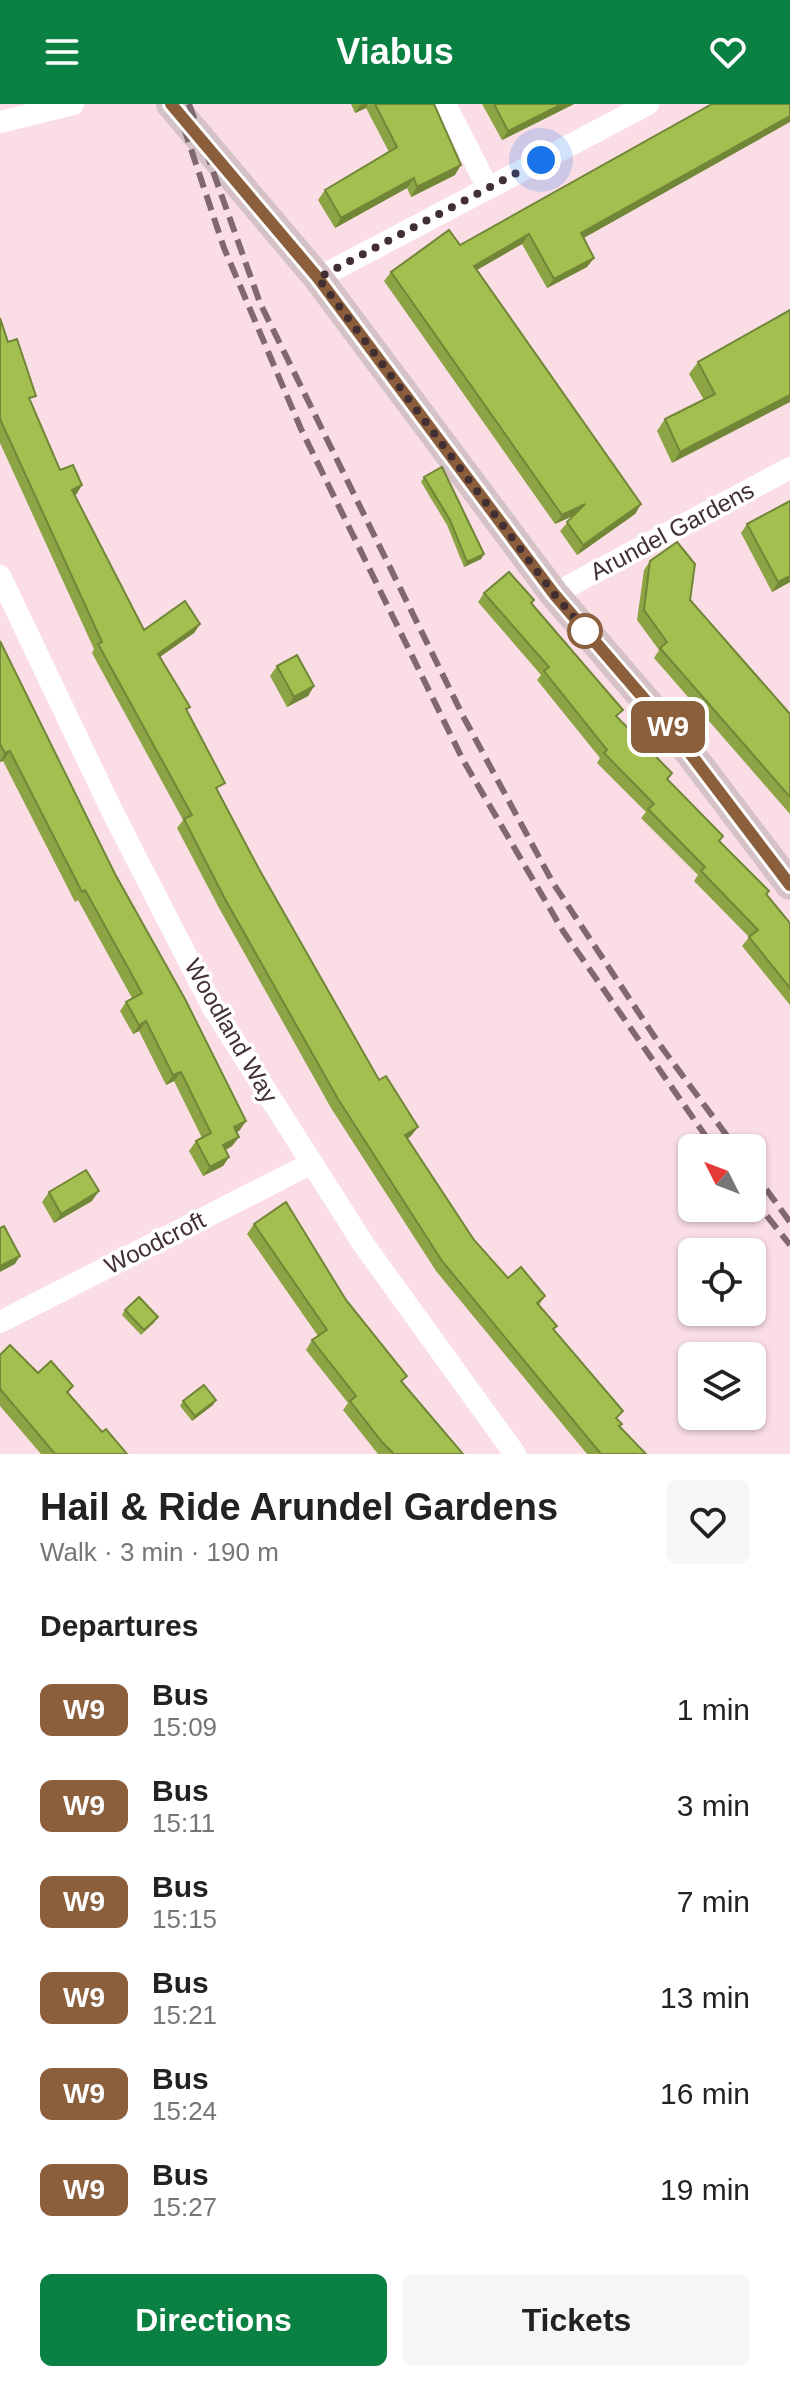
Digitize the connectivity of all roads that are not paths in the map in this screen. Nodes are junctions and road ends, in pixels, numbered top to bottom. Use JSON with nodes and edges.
{"nodes":[{"id":1,"x":73,"y":104,"type":"edge"},
{"id":2,"x":171,"y":104,"type":"edge"},
{"id":3,"x":445,"y":104,"type":"edge"},
{"id":4,"x":648,"y":104,"type":"edge"},
{"id":5,"x":0,"y":122,"type":"edge"},
{"id":6,"x":488,"y":188,"type":"junction"},
{"id":7,"x":318,"y":278,"type":"junction"},
{"id":8,"x":790,"y":468,"type":"edge"},
{"id":9,"x":0,"y":576,"type":"edge"},
{"id":10,"x":554,"y":594,"type":"junction"},
{"id":11,"x":787,"y":878,"type":"edge"},
{"id":12,"x":310,"y":1164,"type":"junction"},
{"id":13,"x":0,"y":1322,"type":"edge"},
{"id":14,"x":515,"y":1454,"type":"edge"}],
"edges":[{"from":1,"to":5,"type":"street"},
{"from":2,"to":7,"type":"street"},
{"from":3,"to":6,"type":"street"},
{"from":4,"to":6,"type":"street"},
{"from":6,"to":7,"type":"street"},
{"from":7,"to":10,"type":"street"},
{"from":8,"to":10,"type":"street","name":"Arundel Gardens"},
{"from":9,"to":12,"type":"street","name":"Woodland Way"},
{"from":10,"to":11,"type":"street"},
{"from":12,"to":13,"type":"street","name":"Woodcroft"},
{"from":12,"to":14,"type":"street","name":"Woodland Way"}]}
